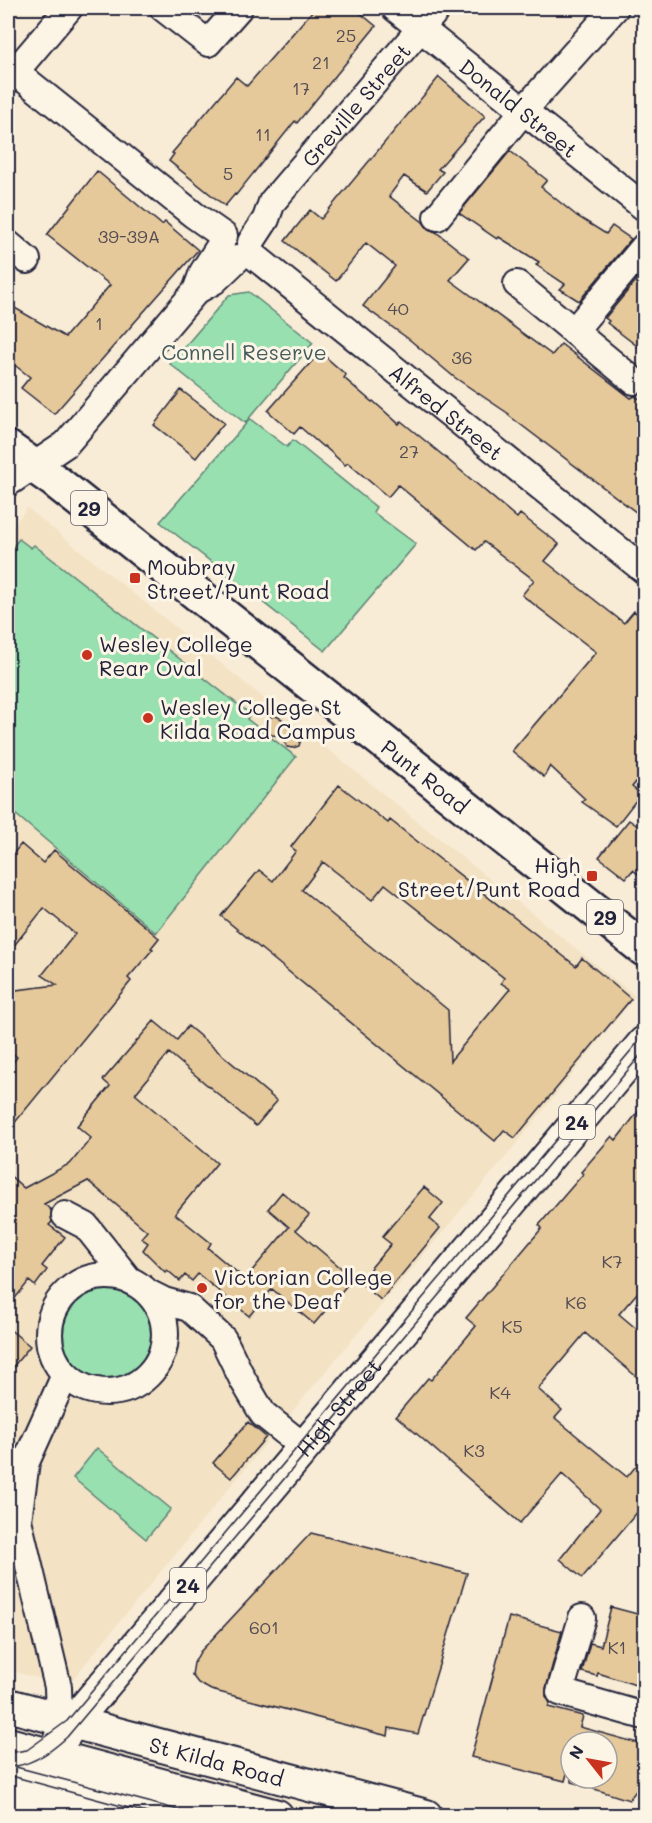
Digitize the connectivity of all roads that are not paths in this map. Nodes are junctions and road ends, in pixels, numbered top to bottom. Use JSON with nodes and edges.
{"nodes":[{"id":1,"x":69,"y":8,"type":"edge"},
{"id":2,"x":163,"y":8,"type":"edge"},
{"id":3,"x":238,"y":8,"type":"edge"},
{"id":4,"x":395,"y":8,"type":"edge"},
{"id":5,"x":438,"y":8,"type":"edge"},
{"id":6,"x":615,"y":8,"type":"edge"},
{"id":7,"x":420,"y":28,"type":"junction"},
{"id":8,"x":10,"y":72,"type":"edge"},
{"id":9,"x":524,"y":110,"type":"junction"},
{"id":10,"x":645,"y":207,"type":"edge"},
{"id":11,"x":437,"y":217,"type":"dead end"},
{"id":12,"x":236,"y":244,"type":"junction"},
{"id":13,"x":645,"y":248,"type":"edge"},
{"id":14,"x":517,"y":284,"type":"dead end"},
{"id":15,"x":574,"y":331,"type":"junction"},
{"id":16,"x":634,"y":381,"type":"dead end"},
{"id":17,"x":16,"y":465,"type":"edge"},
{"id":18,"x":645,"y":570,"type":"edge"},
{"id":19,"x":645,"y":949,"type":"edge"},
{"id":20,"x":645,"y":1043,"type":"edge"},
{"id":21,"x":65,"y":1215,"type":"dead end"},
{"id":22,"x":140,"y":1287,"type":"junction"},
{"id":23,"x":65,"y":1375,"type":"junction"},
{"id":24,"x":304,"y":1447,"type":"junction"},
{"id":25,"x":582,"y":1618,"type":"dead end"},
{"id":26,"x":8,"y":1705,"type":"edge"},
{"id":27,"x":645,"y":1716,"type":"edge"},
{"id":28,"x":66,"y":1720,"type":"junction"},
{"id":29,"x":8,"y":1744,"type":"edge"},
{"id":30,"x":8,"y":1769,"type":"edge"},
{"id":31,"x":30,"y":1789,"type":"edge"},
{"id":32,"x":84,"y":1815,"type":"edge"},
{"id":33,"x":179,"y":1815,"type":"edge"},
{"id":34,"x":277,"y":1815,"type":"edge"},
{"id":35,"x":426,"y":1815,"type":"edge"}],
"edges":[{"from":1,"to":8,"type":"street"},
{"from":2,"to":3,"type":"street"},
{"from":4,"to":7,"type":"street","name":"Donald Street"},
{"from":5,"to":7,"type":"street","name":"Greville Street"},
{"from":6,"to":9,"type":"street"},
{"from":7,"to":9,"type":"street","name":"Donald Street"},
{"from":7,"to":12,"type":"street","name":"Greville Street"},
{"from":8,"to":12,"type":"street","name":"Alfred Street"},
{"from":9,"to":10,"type":"street","name":"Donald Street"},
{"from":9,"to":11,"type":"street"},
{"from":12,"to":17,"type":"street","name":"Greville Street"},
{"from":12,"to":18,"type":"street","name":"Alfred Street"},
{"from":13,"to":15,"type":"street"},
{"from":14,"to":15,"type":"street"},
{"from":15,"to":16,"type":"street"},
{"from":17,"to":19,"type":"highway","name":"Punt Road","number":"29"},
{"from":20,"to":24,"type":"main road","name":"High Street","number":"24"},
{"from":21,"to":22,"type":"street"},
{"from":22,"to":23,"type":"street"},
{"from":22,"to":23,"type":"street"},
{"from":22,"to":24,"type":"street"},
{"from":23,"to":28,"type":"street"},
{"from":24,"to":28,"type":"main road","name":"High Street","number":"24"},
{"from":25,"to":27,"type":"street"},
{"from":26,"to":28,"type":"main road","name":"St Kilda Road"},
{"from":28,"to":31,"type":"main road","name":"High Street","number":"24"},
{"from":28,"to":35,"type":"main road","name":"St Kilda Road"},
{"from":29,"to":31,"type":"main road","name":"St Kilda Road"},
{"from":30,"to":31,"type":"street"},
{"from":31,"to":32,"type":"main road","name":"St Kilda Road"},
{"from":31,"to":33,"type":"street"},
{"from":31,"to":34,"type":"main road","name":"St Kilda Road"}]}
